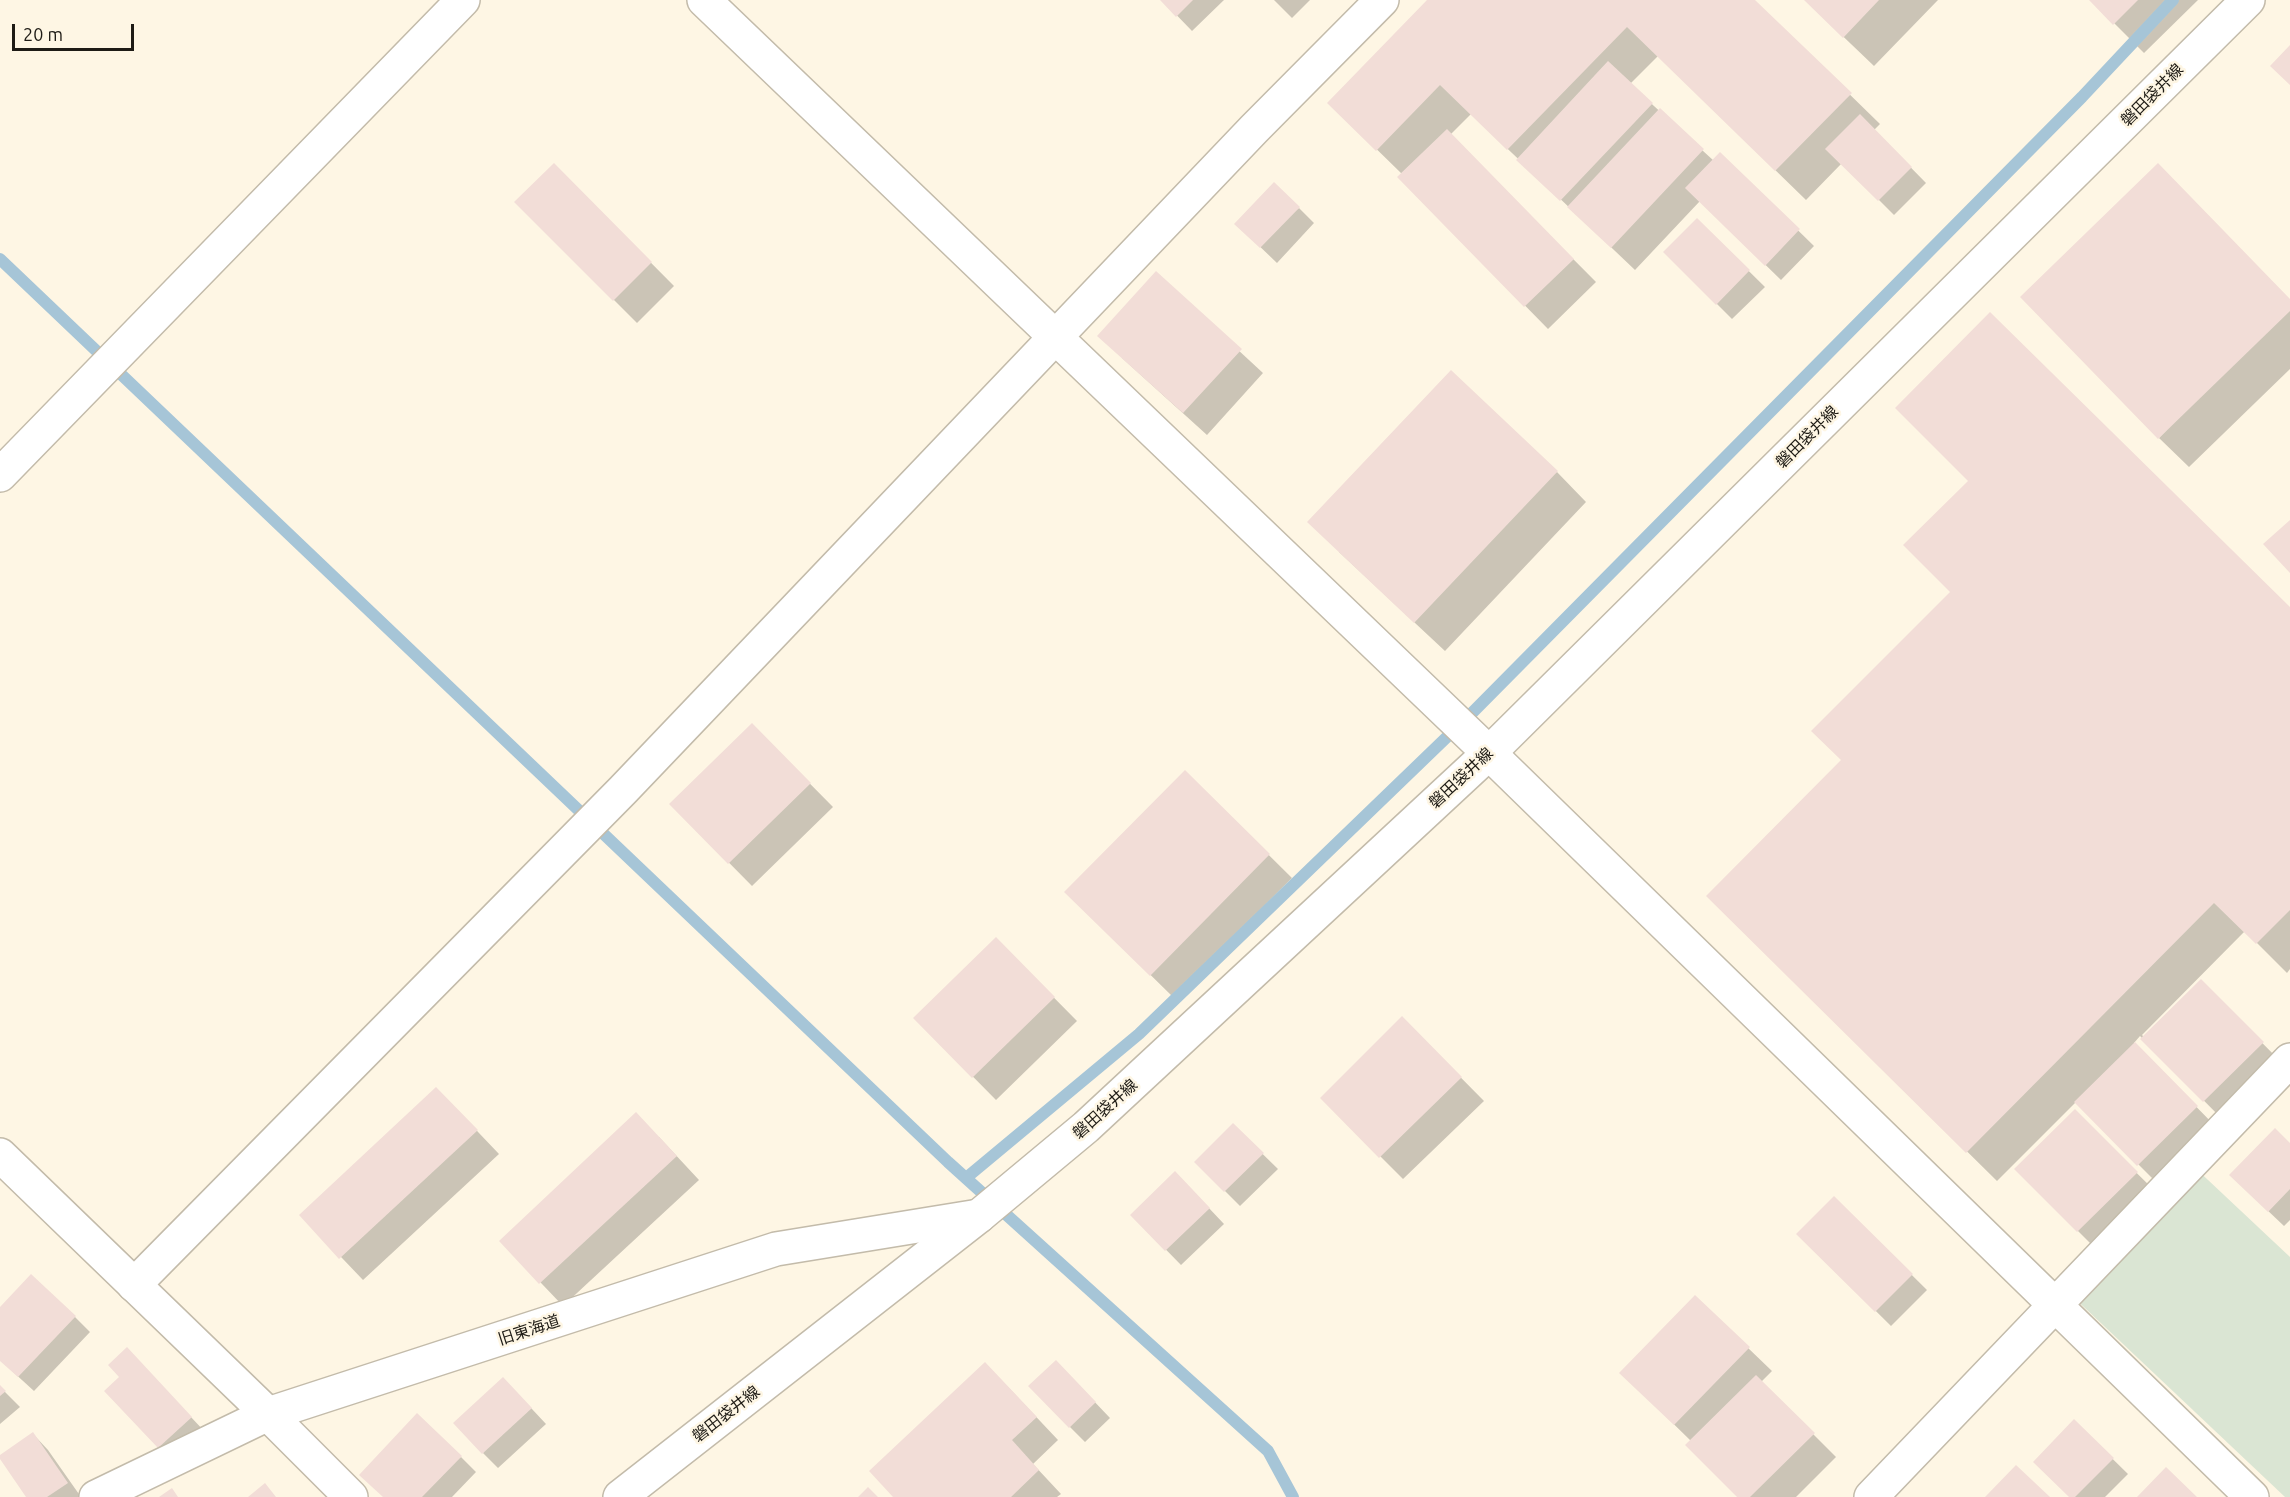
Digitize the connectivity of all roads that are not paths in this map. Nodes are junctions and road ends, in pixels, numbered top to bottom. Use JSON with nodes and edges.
{"nodes":[{"id":1,"x":463,"y":0,"type":"edge"},
{"id":2,"x":704,"y":0,"type":"edge"},
{"id":3,"x":1382,"y":0,"type":"edge"},
{"id":4,"x":2248,"y":0,"type":"edge"},
{"id":5,"x":1054,"y":338,"type":"junction"},
{"id":6,"x":0,"y":475,"type":"edge"},
{"id":7,"x":1489,"y":753,"type":"junction"},
{"id":8,"x":2284,"y":1079,"type":"edge"},
{"id":9,"x":0,"y":1155,"type":"edge"},
{"id":10,"x":978,"y":1216,"type":"junction"},
{"id":11,"x":134,"y":1285,"type":"junction"},
{"id":12,"x":2055,"y":1305,"type":"junction"},
{"id":13,"x":268,"y":1414,"type":"junction"},
{"id":14,"x":96,"y":1497,"type":"edge"},
{"id":15,"x":351,"y":1497,"type":"edge"},
{"id":16,"x":620,"y":1497,"type":"edge"},
{"id":17,"x":1871,"y":1497,"type":"edge"},
{"id":18,"x":2252,"y":1497,"type":"edge"}],
"edges":[{"from":1,"to":6,"type":"street"},
{"from":2,"to":5,"type":"street"},
{"from":3,"to":5,"type":"street"},
{"from":4,"to":7,"type":"street","name":"磐田袋井線"},
{"from":5,"to":7,"type":"street"},
{"from":5,"to":11,"type":"street"},
{"from":7,"to":10,"type":"street","name":"磐田袋井線"},
{"from":7,"to":12,"type":"street"},
{"from":8,"to":12,"type":"street"},
{"from":9,"to":11,"type":"street"},
{"from":10,"to":13,"type":"street","name":"旧東海道"},
{"from":10,"to":16,"type":"street","name":"磐田袋井線"},
{"from":11,"to":13,"type":"street"},
{"from":12,"to":17,"type":"street"},
{"from":12,"to":18,"type":"street"},
{"from":13,"to":14,"type":"street","name":"旧東海道"},
{"from":13,"to":15,"type":"street"}]}
